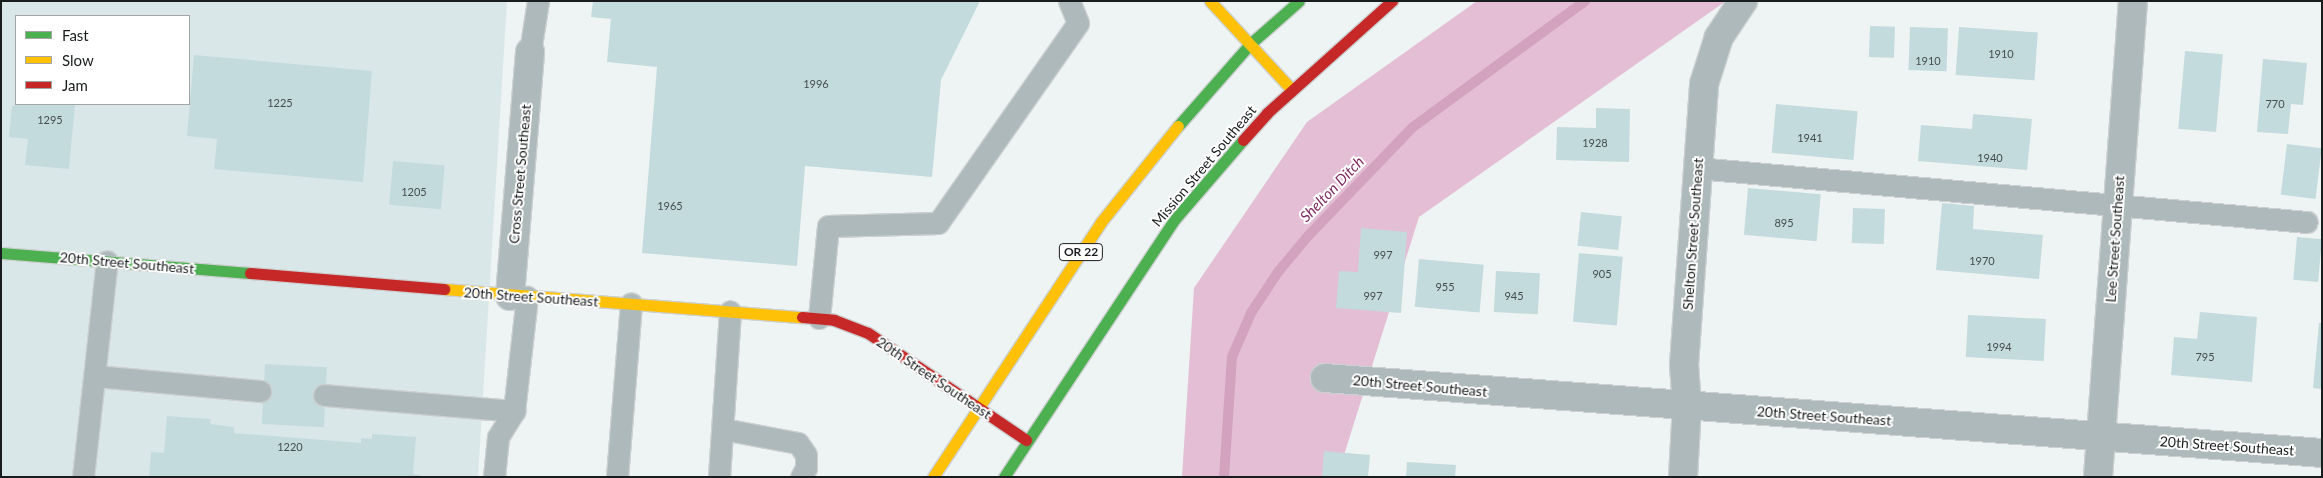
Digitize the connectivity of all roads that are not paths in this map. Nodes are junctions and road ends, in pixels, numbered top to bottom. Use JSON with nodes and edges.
{"nodes":[{"id":1,"x":538,"y":1,"type":"edge"},
{"id":2,"x":1069,"y":1,"type":"edge"},
{"id":3,"x":1210,"y":1,"type":"edge"},
{"id":4,"x":1299,"y":1,"type":"edge"},
{"id":5,"x":1392,"y":1,"type":"edge"},
{"id":6,"x":1743,"y":1,"type":"edge"},
{"id":7,"x":2132,"y":1,"type":"edge"},
{"id":8,"x":1250,"y":44,"type":"junction"},
{"id":9,"x":530,"y":52,"type":"joint"},
{"id":10,"x":1292,"y":90,"type":"junction"},
{"id":11,"x":1698,"y":168,"type":"junction"},
{"id":12,"x":2118,"y":205,"type":"junction"},
{"id":13,"x":2307,"y":222,"type":"dead end"},
{"id":14,"x":1,"y":252,"type":"edge"},
{"id":15,"x":107,"y":261,"type":"junction"},
{"id":16,"x":518,"y":297,"type":"junction"},
{"id":17,"x":631,"y":304,"type":"junction"},
{"id":18,"x":730,"y":311,"type":"junction"},
{"id":19,"x":819,"y":318,"type":"junction"},
{"id":20,"x":95,"y":376,"type":"junction"},
{"id":21,"x":1325,"y":378,"type":"dead end"},
{"id":22,"x":260,"y":391,"type":"dead end"},
{"id":23,"x":324,"y":395,"type":"dead end"},
{"id":24,"x":1687,"y":405,"type":"junction"},
{"id":25,"x":515,"y":406,"type":"junction"},
{"id":26,"x":976,"y":407,"type":"junction"},
{"id":27,"x":723,"y":429,"type":"junction"},
{"id":28,"x":2102,"y":437,"type":"junction"},
{"id":29,"x":1026,"y":440,"type":"junction"},
{"id":30,"x":2322,"y":453,"type":"edge"},
{"id":31,"x":83,"y":477,"type":"edge"},
{"id":32,"x":494,"y":477,"type":"edge"},
{"id":33,"x":617,"y":477,"type":"edge"},
{"id":34,"x":720,"y":477,"type":"edge"},
{"id":35,"x":801,"y":477,"type":"edge"},
{"id":36,"x":933,"y":477,"type":"edge"},
{"id":37,"x":1004,"y":477,"type":"edge"},
{"id":38,"x":1683,"y":477,"type":"edge"},
{"id":39,"x":2098,"y":477,"type":"edge"}],
"edges":[{"from":1,"to":9,"type":"lane"},
{"from":2,"to":19,"type":"lane"},
{"from":3,"to":8,"type":"main road"},
{"from":4,"to":8,"type":"main road","number":"OR 22"},
{"from":5,"to":10,"type":"main road","name":"Mission Street Southeast"},
{"from":6,"to":11,"type":"street","name":"Shelton Street Southeast"},
{"from":7,"to":12,"type":"street","name":"Lee Street Southeast"},
{"from":8,"to":10,"type":"main road"},
{"from":8,"to":26,"type":"main road","number":"OR 22"},
{"from":9,"to":16,"type":"street","name":"Cross Street Southeast"},
{"from":10,"to":29,"type":"main road","name":"Mission Street Southeast"},
{"from":11,"to":12,"type":"lane"},
{"from":11,"to":24,"type":"street","name":"Shelton Street Southeast"},
{"from":12,"to":13,"type":"lane"},
{"from":12,"to":28,"type":"street","name":"Lee Street Southeast"},
{"from":14,"to":15,"type":"main road","name":"20th Street Southeast"},
{"from":15,"to":16,"type":"main road","name":"20th Street Southeast"},
{"from":15,"to":20,"type":"lane"},
{"from":16,"to":17,"type":"main road","name":"20th Street Southeast"},
{"from":16,"to":25,"type":"lane"},
{"from":17,"to":18,"type":"main road","name":"20th Street Southeast"},
{"from":17,"to":33,"type":"lane"},
{"from":18,"to":19,"type":"main road","name":"20th Street Southeast"},
{"from":18,"to":27,"type":"lane"},
{"from":19,"to":26,"type":"main road","name":"20th Street Southeast"},
{"from":20,"to":22,"type":"lane"},
{"from":20,"to":31,"type":"lane"},
{"from":21,"to":24,"type":"street","name":"20th Street Southeast"},
{"from":23,"to":25,"type":"lane"},
{"from":24,"to":28,"type":"street","name":"20th Street Southeast"},
{"from":24,"to":38,"type":"street","name":"Shelton Street Southeast"},
{"from":25,"to":32,"type":"lane"},
{"from":26,"to":29,"type":"main road","name":"20th Street Southeast"},
{"from":26,"to":36,"type":"main road","number":"OR 22"},
{"from":27,"to":34,"type":"lane"},
{"from":27,"to":35,"type":"lane"},
{"from":28,"to":30,"type":"street","name":"20th Street Southeast"},
{"from":28,"to":39,"type":"street","name":"Lee Street Southeast"},
{"from":29,"to":37,"type":"main road","name":"Mission Street Southeast"}]}
